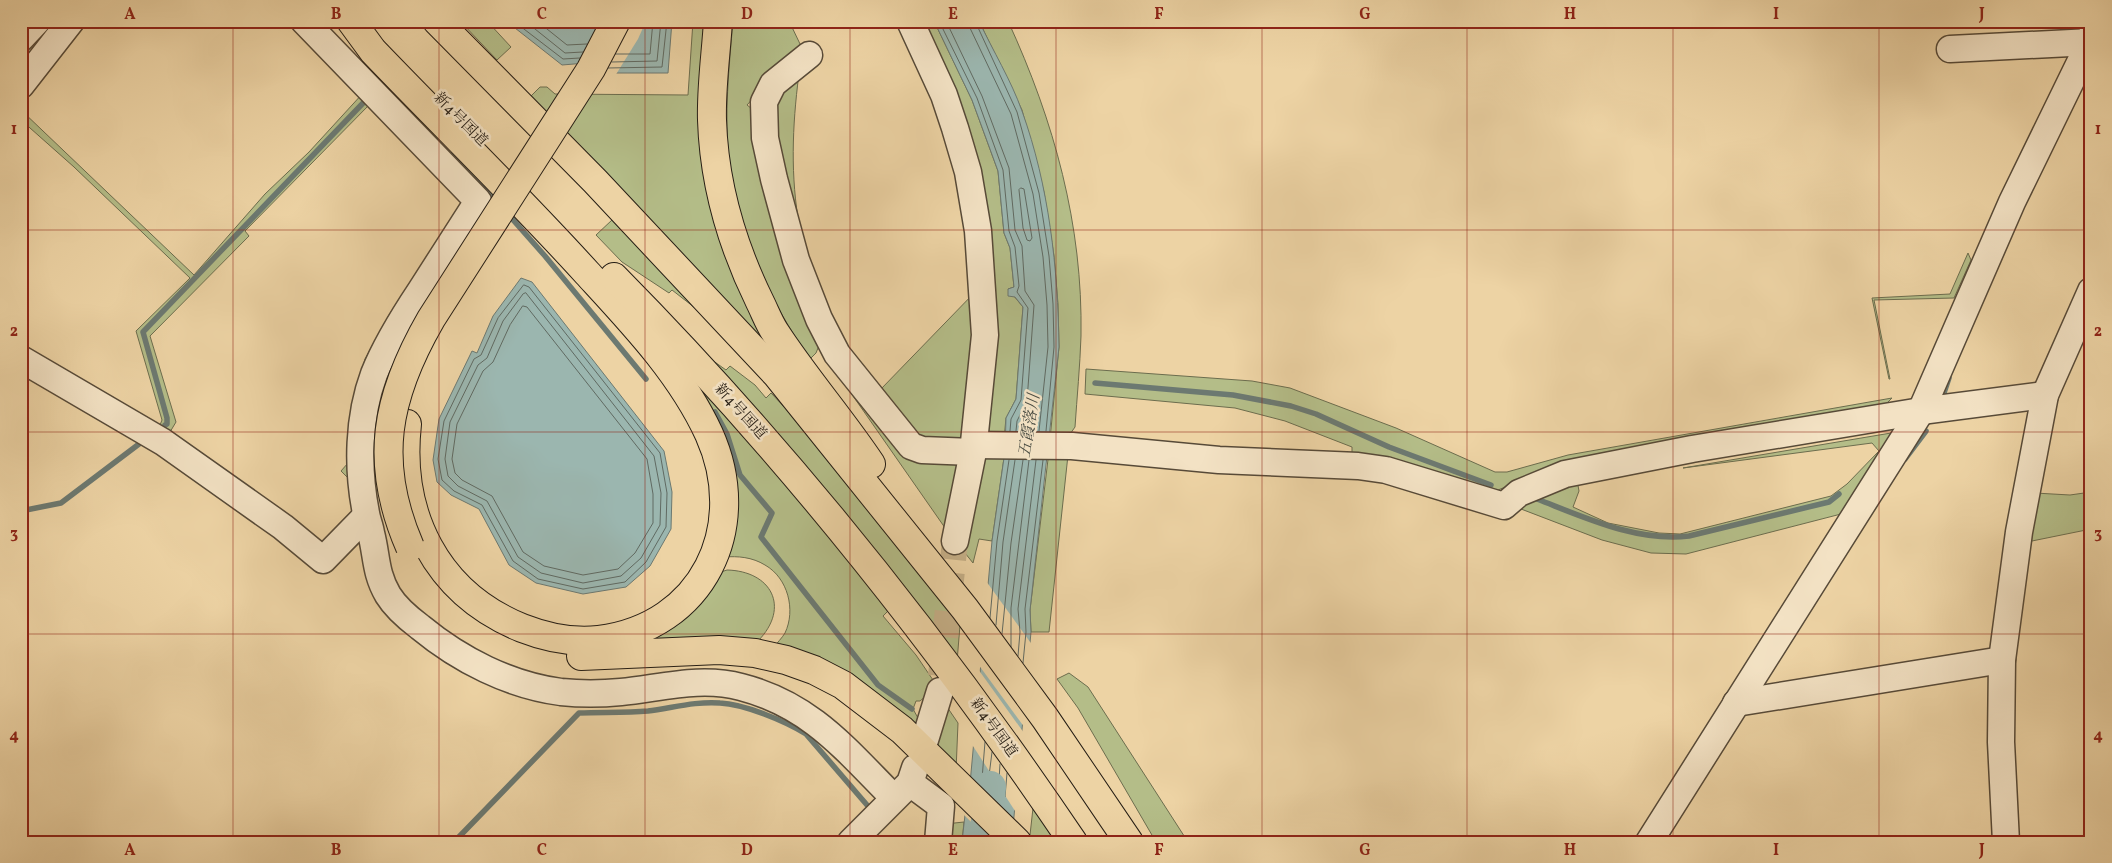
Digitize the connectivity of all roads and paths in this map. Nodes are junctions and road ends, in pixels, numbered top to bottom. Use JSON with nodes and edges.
{"nodes":[{"id":1,"x":37,"y":21,"type":"edge"},
{"id":2,"x":71,"y":21,"type":"edge"},
{"id":3,"x":304,"y":21,"type":"edge"},
{"id":4,"x":351,"y":21,"type":"edge"},
{"id":5,"x":362,"y":21,"type":"edge"},
{"id":6,"x":437,"y":21,"type":"edge"},
{"id":7,"x":616,"y":21,"type":"edge"},
{"id":8,"x":634,"y":21,"type":"edge"},
{"id":9,"x":718,"y":21,"type":"edge"},
{"id":10,"x":910,"y":21,"type":"edge"},
{"id":11,"x":2091,"y":36,"type":"edge"},
{"id":12,"x":21,"y":38,"type":"edge"},
{"id":13,"x":2091,"y":42,"type":"edge"},
{"id":14,"x":1950,"y":48,"type":"dead end"},
{"id":15,"x":809,"y":55,"type":"dead end"},
{"id":16,"x":21,"y":86,"type":"edge"},
{"id":17,"x":2091,"y":291,"type":"edge"},
{"id":18,"x":21,"y":358,"type":"edge"},
{"id":19,"x":2045,"y":394,"type":"junction"},
{"id":20,"x":1921,"y":411,"type":"junction"},
{"id":21,"x":980,"y":448,"type":"junction"},
{"id":22,"x":366,"y":516,"type":"junction"},
{"id":23,"x":955,"y":541,"type":"tunnel mouth"},
{"id":24,"x":416,"y":543,"type":"junction"},
{"id":25,"x":965,"y":609,"type":"junction"},
{"id":26,"x":2002,"y":660,"type":"junction"},
{"id":27,"x":948,"y":685,"type":"junction"},
{"id":28,"x":1736,"y":703,"type":"junction"},
{"id":29,"x":924,"y":740,"type":"dead end"},
{"id":30,"x":907,"y":783,"type":"junction"},
{"id":31,"x":851,"y":842,"type":"edge"},
{"id":32,"x":938,"y":842,"type":"edge"},
{"id":33,"x":1017,"y":842,"type":"edge"},
{"id":34,"x":1073,"y":842,"type":"edge"},
{"id":35,"x":1129,"y":842,"type":"edge"},
{"id":36,"x":1649,"y":842,"type":"edge"},
{"id":37,"x":2006,"y":842,"type":"edge"}],
"edges":[{"from":1,"to":12,"type":"street"},
{"from":2,"to":16,"type":"street"},
{"from":3,"to":22,"type":"street"},
{"from":4,"to":24,"type":"highway"},
{"from":5,"to":27,"type":"highway","name":"新4号国道"},
{"from":6,"to":25,"type":"highway"},
{"from":7,"to":24,"type":"highway","bridge":true},
{"from":8,"to":24,"type":"highway"},
{"from":9,"to":25,"type":"highway"},
{"from":10,"to":21,"type":"street"},
{"from":11,"to":13,"type":"street"},
{"from":13,"to":14,"type":"street"},
{"from":13,"to":20,"type":"street"},
{"from":15,"to":21,"type":"street"},
{"from":17,"to":19,"type":"street"},
{"from":18,"to":22,"type":"street"},
{"from":19,"to":20,"type":"street"},
{"from":19,"to":26,"type":"street"},
{"from":20,"to":21,"type":"street"},
{"from":20,"to":28,"type":"street"},
{"from":21,"to":23,"type":"street"},
{"from":22,"to":30,"type":"street"},
{"from":24,"to":33,"type":"highway"},
{"from":25,"to":35,"type":"highway"},
{"from":26,"to":28,"type":"street"},
{"from":26,"to":37,"type":"street"},
{"from":27,"to":29,"type":"street"},
{"from":27,"to":34,"type":"highway","name":"新4号国道"},
{"from":28,"to":36,"type":"street"},
{"from":30,"to":31,"type":"street"},
{"from":30,"to":32,"type":"street"}]}
